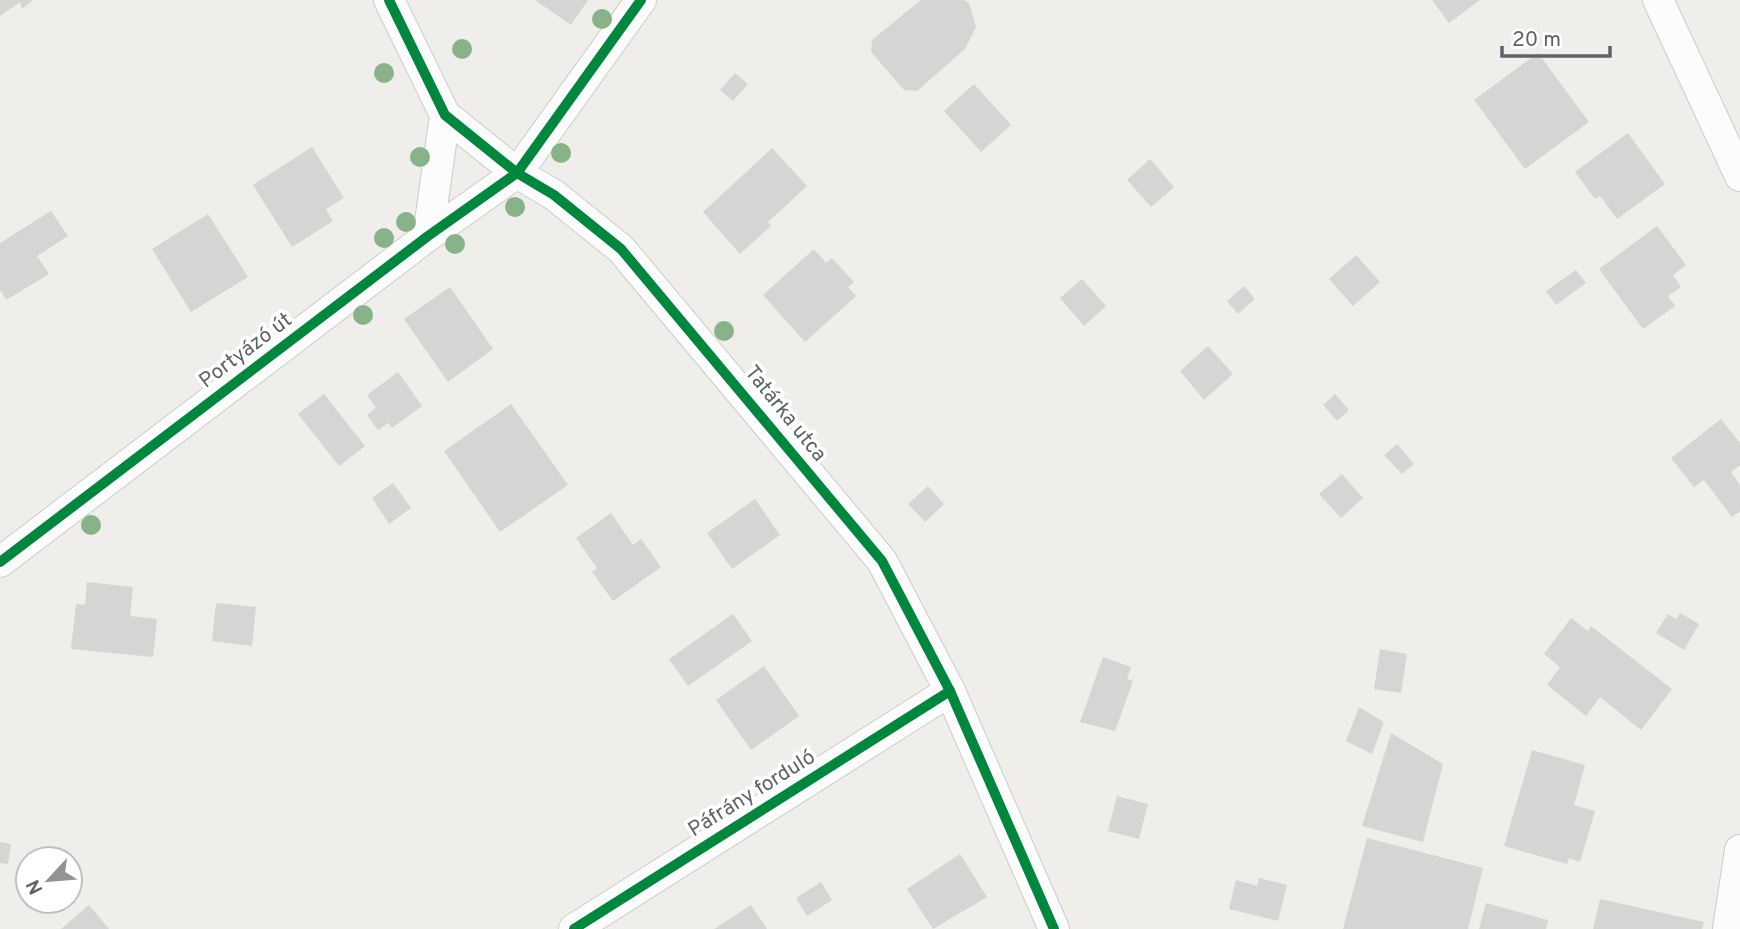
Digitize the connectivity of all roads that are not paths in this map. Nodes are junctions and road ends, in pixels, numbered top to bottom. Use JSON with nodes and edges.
{"nodes":[{"id":1,"x":389,"y":0,"type":"edge"},
{"id":2,"x":640,"y":0,"type":"edge"},
{"id":3,"x":1658,"y":0,"type":"edge"},
{"id":4,"x":445,"y":115,"type":"junction"},
{"id":5,"x":517,"y":173,"type":"junction"},
{"id":6,"x":1740,"y":177,"type":"edge"},
{"id":7,"x":428,"y":236,"type":"junction"},
{"id":8,"x":0,"y":562,"type":"edge"},
{"id":9,"x":950,"y":691,"type":"junction"},
{"id":10,"x":1740,"y":850,"type":"edge"},
{"id":11,"x":574,"y":929,"type":"edge"},
{"id":12,"x":1054,"y":929,"type":"edge"},
{"id":13,"x":1728,"y":929,"type":"edge"}],
"edges":[{"from":1,"to":4,"type":"street","name":"Tatárka utca"},
{"from":2,"to":5,"type":"street","name":"Portyázó út"},
{"from":3,"to":6,"type":"street"},
{"from":4,"to":5,"type":"street","name":"Tatárka utca"},
{"from":4,"to":7,"type":"street"},
{"from":5,"to":7,"type":"street","name":"Portyázó út"},
{"from":5,"to":9,"type":"street","name":"Tatárka utca"},
{"from":7,"to":8,"type":"street","name":"Portyázó út"},
{"from":9,"to":11,"type":"street","name":"Páfrány forduló"},
{"from":9,"to":12,"type":"street","name":"Tatárka utca"},
{"from":10,"to":13,"type":"street"}]}
